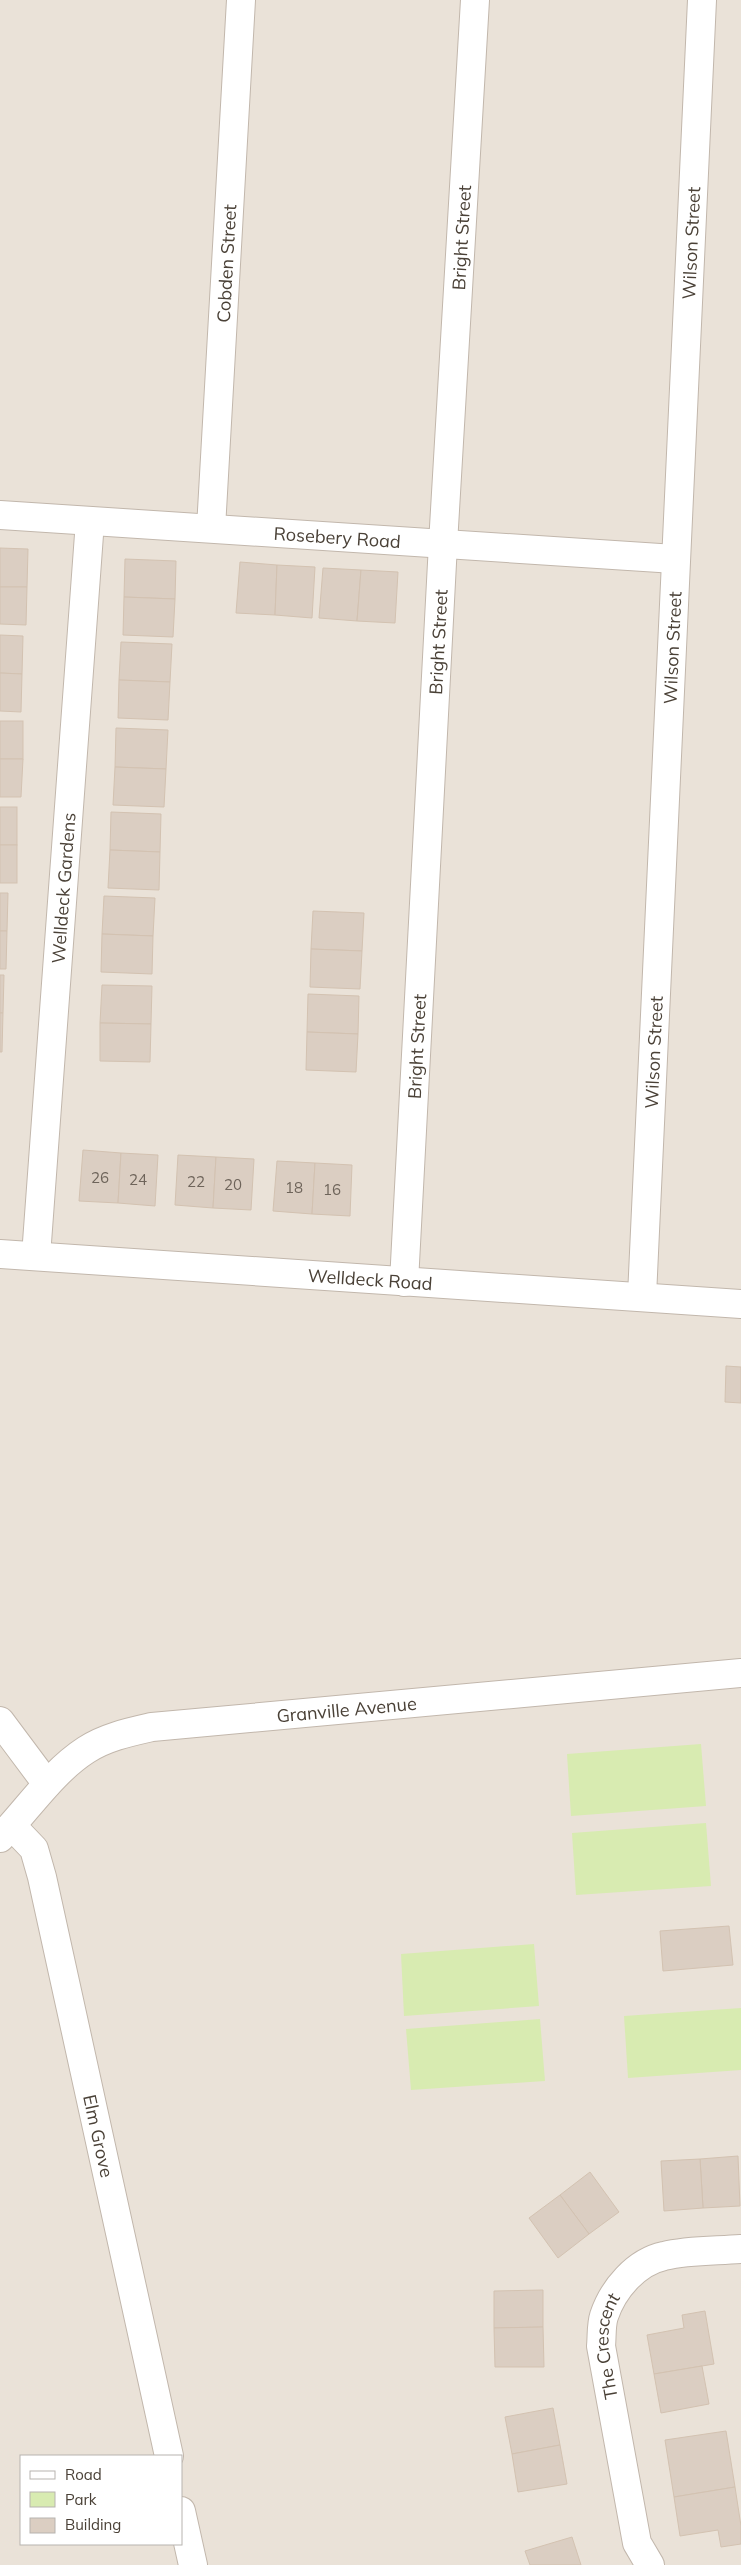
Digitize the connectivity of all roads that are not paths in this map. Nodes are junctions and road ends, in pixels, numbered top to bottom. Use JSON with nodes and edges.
{"nodes":[{"id":1,"x":241,"y":0,"type":"edge"},
{"id":2,"x":475,"y":0,"type":"edge"},
{"id":3,"x":702,"y":0,"type":"edge"},
{"id":4,"x":0,"y":515,"type":"edge"},
{"id":5,"x":90,"y":522,"type":"junction"},
{"id":6,"x":211,"y":528,"type":"junction"},
{"id":7,"x":443,"y":544,"type":"junction"},
{"id":8,"x":674,"y":559,"type":"junction"},
{"id":9,"x":0,"y":1254,"type":"edge"},
{"id":10,"x":36,"y":1256,"type":"junction"},
{"id":11,"x":404,"y":1282,"type":"junction"},
{"id":12,"x":642,"y":1296,"type":"junction"},
{"id":13,"x":741,"y":1304,"type":"edge"},
{"id":14,"x":741,"y":1673,"type":"edge"},
{"id":15,"x":0,"y":1720,"type":"edge"},
{"id":16,"x":47,"y":1784,"type":"junction"},
{"id":17,"x":6,"y":1832,"type":"edge"},
{"id":18,"x":741,"y":2249,"type":"edge"},
{"id":19,"x":169,"y":2455,"type":"edge"},
{"id":20,"x":182,"y":2516,"type":"edge"},
{"id":21,"x":193,"y":2565,"type":"edge"},
{"id":22,"x":650,"y":2565,"type":"edge"}],
"edges":[{"from":1,"to":6,"type":"street","name":"Cobden Street"},
{"from":2,"to":7,"type":"street","name":"Bright Street"},
{"from":3,"to":8,"type":"street","name":"Wilson Street"},
{"from":4,"to":5,"type":"street","name":"Rosebery Road"},
{"from":5,"to":6,"type":"street","name":"Rosebery Road"},
{"from":5,"to":10,"type":"street","name":"Welldeck Gardens"},
{"from":6,"to":7,"type":"street","name":"Rosebery Road"},
{"from":7,"to":8,"type":"street","name":"Rosebery Road"},
{"from":7,"to":11,"type":"street","name":"Bright Street"},
{"from":8,"to":12,"type":"street","name":"Wilson Street"},
{"from":9,"to":10,"type":"street","name":"Welldeck Road"},
{"from":10,"to":11,"type":"street","name":"Welldeck Road"},
{"from":11,"to":12,"type":"street","name":"Welldeck Road"},
{"from":12,"to":13,"type":"street","name":"Welldeck Road"},
{"from":14,"to":16,"type":"street","name":"Granville Avenue"},
{"from":15,"to":16,"type":"street"},
{"from":16,"to":17,"type":"street","name":"Granville Avenue"},
{"from":17,"to":19,"type":"street","name":"Elm Grove"},
{"from":18,"to":22,"type":"street","name":"The Crescent"},
{"from":20,"to":21,"type":"street"}]}
